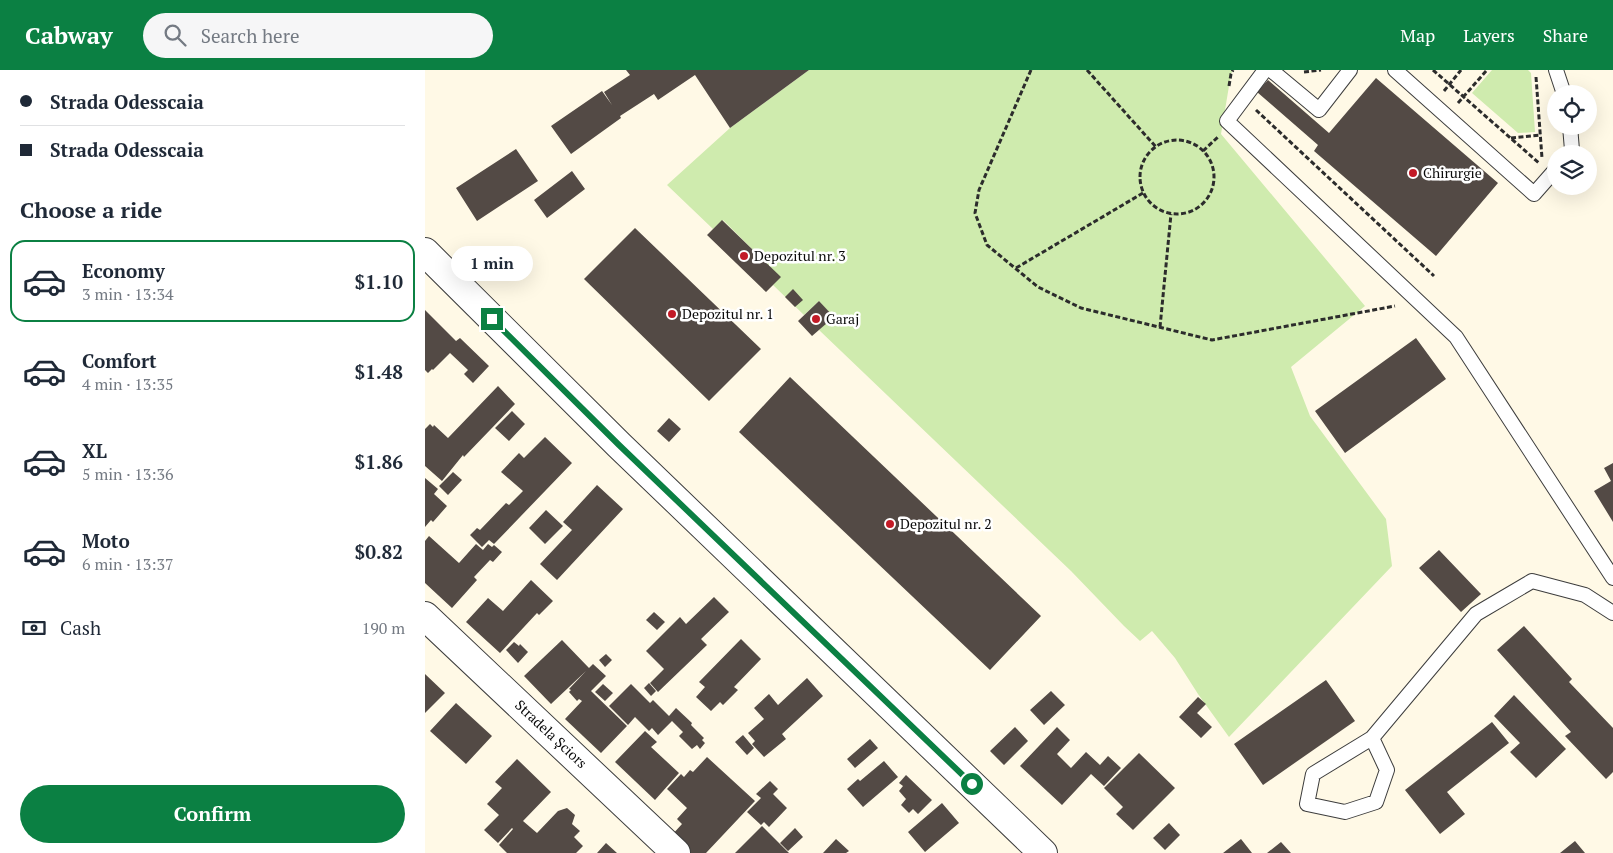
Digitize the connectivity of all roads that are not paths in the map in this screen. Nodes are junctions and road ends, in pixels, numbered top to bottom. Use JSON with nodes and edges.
{"nodes":[{"id":1,"x":1265,"y":70,"type":"edge"},
{"id":2,"x":1271,"y":70,"type":"edge"},
{"id":3,"x":1351,"y":70,"type":"edge"},
{"id":4,"x":1395,"y":70,"type":"edge"},
{"id":5,"x":1557,"y":70,"type":"edge"},
{"id":6,"x":1562,"y":85,"type":"edge"},
{"id":7,"x":1547,"y":179,"type":"edge"},
{"id":8,"x":425,"y":252,"type":"edge"},
{"id":9,"x":1613,"y":578,"type":"edge"},
{"id":10,"x":1613,"y":613,"type":"edge"},
{"id":11,"x":425,"y":616,"type":"edge"},
{"id":12,"x":1372,"y":738,"type":"junction"},
{"id":13,"x":676,"y":853,"type":"edge"},
{"id":14,"x":1043,"y":853,"type":"edge"}],
"edges":[{"from":1,"to":9,"type":"lane"},
{"from":2,"to":3,"type":"lane"},
{"from":4,"to":7,"type":"lane"},
{"from":5,"to":6,"type":"lane"},
{"from":8,"to":14,"type":"street"},
{"from":10,"to":12,"type":"lane"},
{"from":11,"to":13,"type":"street","name":"Stradela Șciors"},
{"from":12,"to":12,"type":"lane"}]}
